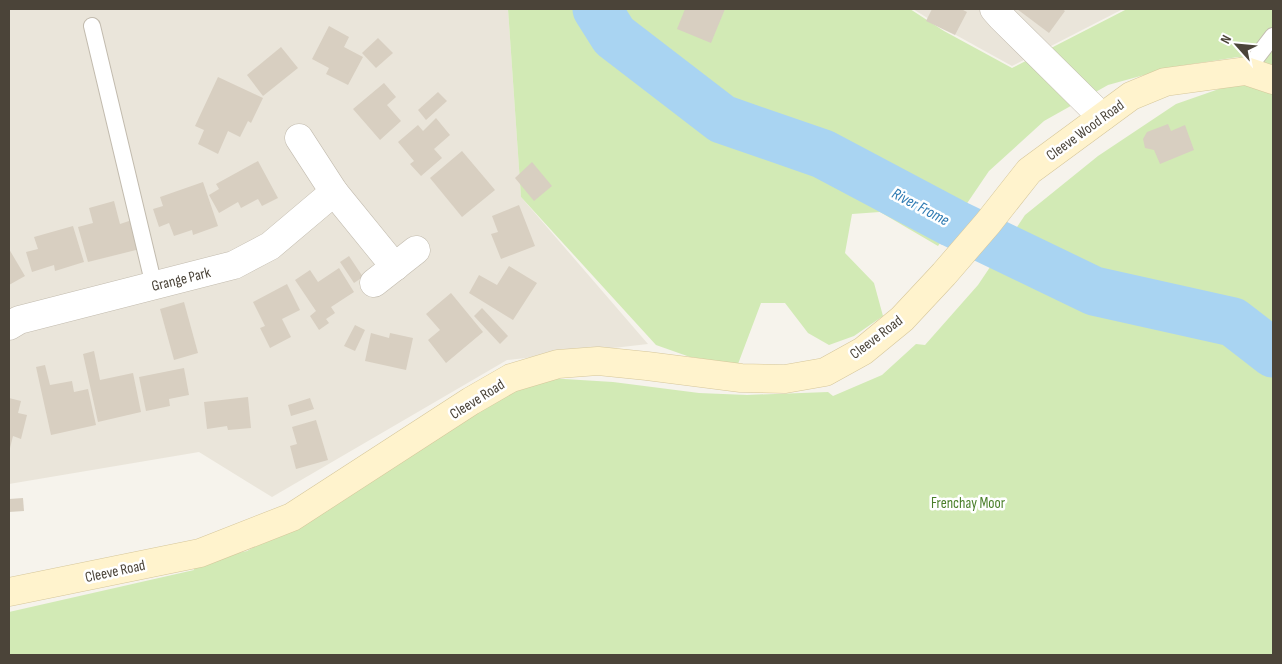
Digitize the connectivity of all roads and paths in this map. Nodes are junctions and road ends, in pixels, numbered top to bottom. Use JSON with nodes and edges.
{"nodes":[{"id":1,"x":994,"y":9,"type":"edge"},
{"id":2,"x":92,"y":26,"type":"dead end"},
{"id":3,"x":1273,"y":36,"type":"edge"},
{"id":4,"x":1246,"y":71,"type":"junction"},
{"id":5,"x":1273,"y":80,"type":"edge"},
{"id":6,"x":1102,"y":117,"type":"junction"},
{"id":7,"x":299,"y":138,"type":"dead end"},
{"id":8,"x":334,"y":192,"type":"junction"},
{"id":9,"x":416,"y":250,"type":"dead end"},
{"id":10,"x":944,"y":274,"type":"joint"},
{"id":11,"x":154,"y":286,"type":"junction"},
{"id":12,"x":9,"y":326,"type":"edge"},
{"id":13,"x":9,"y":592,"type":"edge"}],
"edges":[{"from":1,"to":6,"type":"street"},
{"from":2,"to":11,"type":"lane"},
{"from":3,"to":4,"type":"lane"},
{"from":4,"to":5,"type":"street","name":"Cleeve Wood Road"},
{"from":4,"to":6,"type":"street","name":"Cleeve Wood Road"},
{"from":6,"to":10,"type":"street","name":"Cleeve Wood Road"},
{"from":7,"to":8,"type":"street"},
{"from":8,"to":9,"type":"street"},
{"from":8,"to":11,"type":"street","name":"Grange Park"},
{"from":10,"to":13,"type":"street","name":"Cleeve Road"},
{"from":11,"to":12,"type":"street","name":"Grange Park"}]}
